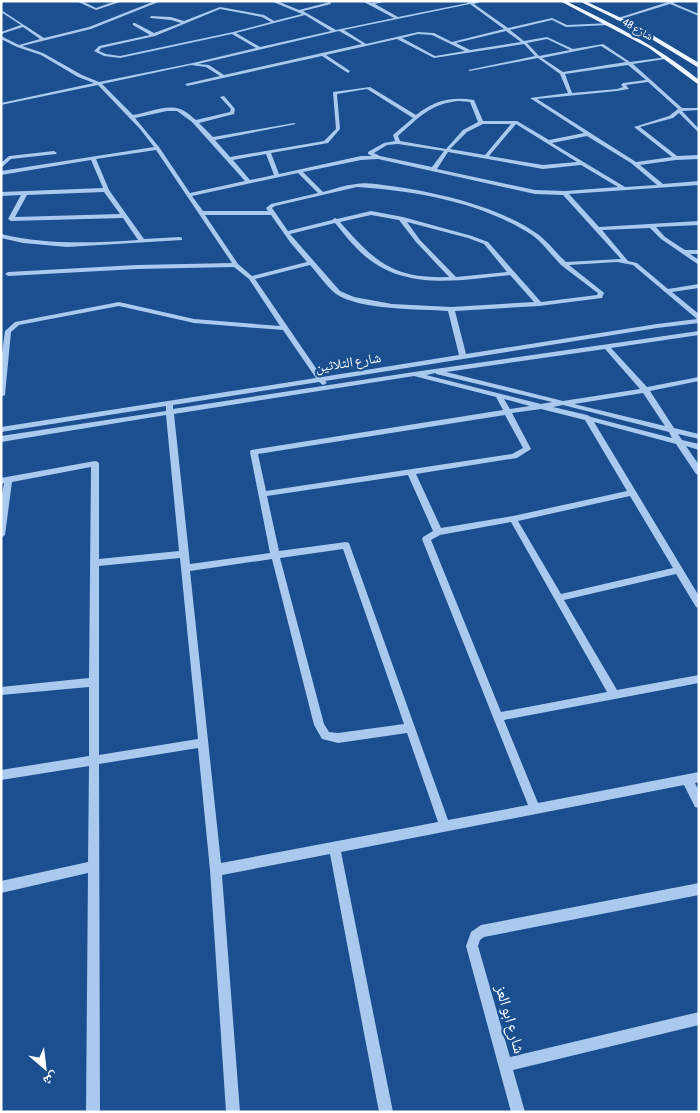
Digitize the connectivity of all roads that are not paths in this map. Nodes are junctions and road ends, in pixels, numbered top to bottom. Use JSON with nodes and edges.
{"nodes":[{"id":1,"x":78,"y":1,"type":"edge"},
{"id":2,"x":121,"y":1,"type":"edge"},
{"id":3,"x":159,"y":1,"type":"edge"},
{"id":4,"x":273,"y":1,"type":"edge"},
{"id":5,"x":364,"y":1,"type":"edge"},
{"id":6,"x":385,"y":1,"type":"edge"},
{"id":7,"x":481,"y":1,"type":"edge"},
{"id":8,"x":562,"y":1,"type":"edge"},
{"id":9,"x":581,"y":1,"type":"edge"},
{"id":10,"x":676,"y":1,"type":"edge"},
{"id":11,"x":470,"y":2,"type":"edge"},
{"id":12,"x":670,"y":2,"type":"junction"},
{"id":13,"x":330,"y":3,"type":"dead end"},
{"id":14,"x":372,"y":4,"type":"junction"},
{"id":15,"x":2,"y":11,"type":"edge"},
{"id":16,"x":300,"y":11,"type":"junction"},
{"id":17,"x":306,"y":14,"type":"junction"},
{"id":18,"x":699,"y":15,"type":"edge"},
{"id":19,"x":151,"y":17,"type":"dead end"},
{"id":20,"x":397,"y":18,"type":"junction"},
{"id":21,"x":617,"y":18,"type":"junction"},
{"id":22,"x":186,"y":23,"type":"junction"},
{"id":23,"x":275,"y":23,"type":"junction"},
{"id":24,"x":134,"y":24,"type":"dead end"},
{"id":25,"x":609,"y":24,"type":"junction"},
{"id":26,"x":23,"y":26,"type":"junction"},
{"id":27,"x":507,"y":29,"type":"junction"},
{"id":28,"x":338,"y":30,"type":"junction"},
{"id":29,"x":233,"y":33,"type":"junction"},
{"id":30,"x":1,"y":35,"type":"edge"},
{"id":31,"x":154,"y":35,"type":"junction"},
{"id":32,"x":396,"y":37,"type":"junction"},
{"id":33,"x":42,"y":39,"type":"junction"},
{"id":34,"x":525,"y":42,"type":"junction"},
{"id":35,"x":452,"y":43,"type":"junction"},
{"id":36,"x":364,"y":44,"type":"junction"},
{"id":37,"x":18,"y":46,"type":"junction"},
{"id":38,"x":259,"y":48,"type":"junction"},
{"id":39,"x":572,"y":49,"type":"junction"},
{"id":40,"x":471,"y":52,"type":"junction"},
{"id":41,"x":323,"y":55,"type":"junction"},
{"id":42,"x":537,"y":56,"type":"junction"},
{"id":43,"x":665,"y":58,"type":"junction"},
{"id":44,"x":628,"y":62,"type":"junction"},
{"id":45,"x":696,"y":62,"type":"edge"},
{"id":46,"x":191,"y":64,"type":"junction"},
{"id":47,"x":699,"y":66,"type":"edge"},
{"id":48,"x":470,"y":70,"type":"dead end"},
{"id":49,"x":348,"y":72,"type":"dead end"},
{"id":50,"x":562,"y":73,"type":"junction"},
{"id":51,"x":224,"y":77,"type":"junction"},
{"id":52,"x":648,"y":81,"type":"junction"},
{"id":53,"x":699,"y":83,"type":"edge"},
{"id":54,"x":100,"y":84,"type":"junction"},
{"id":55,"x":187,"y":85,"type":"dead end"},
{"id":56,"x":570,"y":93,"type":"junction"},
{"id":57,"x":222,"y":97,"type":"dead end"},
{"id":58,"x":1,"y":104,"type":"edge"},
{"id":59,"x":680,"y":109,"type":"junction"},
{"id":60,"x":699,"y":109,"type":"edge"},
{"id":61,"x":132,"y":117,"type":"junction"},
{"id":62,"x":417,"y":118,"type":"junction"},
{"id":63,"x":196,"y":122,"type":"junction"},
{"id":64,"x":514,"y":122,"type":"junction"},
{"id":65,"x":481,"y":123,"type":"junction"},
{"id":66,"x":294,"y":124,"type":"dead end"},
{"id":67,"x":699,"y":132,"type":"edge"},
{"id":68,"x":588,"y":134,"type":"junction"},
{"id":69,"x":210,"y":139,"type":"junction"},
{"id":70,"x":398,"y":142,"type":"junction"},
{"id":71,"x":548,"y":142,"type":"junction"},
{"id":72,"x":157,"y":148,"type":"junction"},
{"id":73,"x":447,"y":151,"type":"junction"},
{"id":74,"x":268,"y":152,"type":"junction"},
{"id":75,"x":54,"y":153,"type":"dead end"},
{"id":76,"x":378,"y":157,"type":"junction"},
{"id":77,"x":486,"y":157,"type":"junction"},
{"id":78,"x":699,"y":157,"type":"edge"},
{"id":79,"x":93,"y":158,"type":"junction"},
{"id":80,"x":676,"y":158,"type":"junction"},
{"id":81,"x":229,"y":159,"type":"junction"},
{"id":82,"x":584,"y":163,"type":"junction"},
{"id":83,"x":634,"y":164,"type":"junction"},
{"id":84,"x":1,"y":166,"type":"edge"},
{"id":85,"x":433,"y":170,"type":"junction"},
{"id":86,"x":299,"y":171,"type":"junction"},
{"id":87,"x":1,"y":173,"type":"edge"},
{"id":88,"x":277,"y":176,"type":"junction"},
{"id":89,"x":249,"y":182,"type":"junction"},
{"id":90,"x":699,"y":183,"type":"edge"},
{"id":91,"x":662,"y":186,"type":"junction"},
{"id":92,"x":623,"y":188,"type":"junction"},
{"id":93,"x":106,"y":190,"type":"junction"},
{"id":94,"x":25,"y":193,"type":"junction"},
{"id":95,"x":321,"y":193,"type":"junction"},
{"id":96,"x":565,"y":193,"type":"junction"},
{"id":97,"x":1,"y":194,"type":"edge"},
{"id":98,"x":188,"y":195,"type":"junction"},
{"id":99,"x":200,"y":213,"type":"junction"},
{"id":100,"x":272,"y":213,"type":"junction"},
{"id":101,"x":123,"y":216,"type":"junction"},
{"id":102,"x":400,"y":218,"type":"junction"},
{"id":103,"x":334,"y":220,"type":"junction"},
{"id":104,"x":699,"y":223,"type":"edge"},
{"id":105,"x":652,"y":226,"type":"junction"},
{"id":106,"x":597,"y":229,"type":"junction"},
{"id":107,"x":286,"y":233,"type":"junction"},
{"id":108,"x":1,"y":236,"type":"edge"},
{"id":109,"x":180,"y":239,"type":"dead end"},
{"id":110,"x":141,"y":240,"type":"junction"},
{"id":111,"x":685,"y":252,"type":"junction"},
{"id":112,"x":699,"y":252,"type":"edge"},
{"id":113,"x":625,"y":260,"type":"junction"},
{"id":114,"x":313,"y":262,"type":"junction"},
{"id":115,"x":699,"y":263,"type":"edge"},
{"id":116,"x":565,"y":264,"type":"junction"},
{"id":117,"x":236,"y":266,"type":"junction"},
{"id":118,"x":511,"y":273,"type":"junction"},
{"id":119,"x":8,"y":274,"type":"dead end"},
{"id":120,"x":251,"y":278,"type":"junction"},
{"id":121,"x":454,"y":278,"type":"junction"},
{"id":122,"x":699,"y":286,"type":"edge"},
{"id":123,"x":668,"y":291,"type":"junction"},
{"id":124,"x":540,"y":304,"type":"junction"},
{"id":125,"x":451,"y":309,"type":"junction"},
{"id":126,"x":699,"y":320,"type":"edge"},
{"id":127,"x":285,"y":328,"type":"junction"},
{"id":128,"x":699,"y":333,"type":"edge"},
{"id":129,"x":606,"y":346,"type":"junction"},
{"id":130,"x":463,"y":357,"type":"junction"},
{"id":131,"x":434,"y":371,"type":"junction"},
{"id":132,"x":414,"y":374,"type":"junction"},
{"id":133,"x":322,"y":379,"type":"junction"},
{"id":134,"x":699,"y":379,"type":"edge"},
{"id":135,"x":324,"y":388,"type":"junction"},
{"id":136,"x":645,"y":390,"type":"junction"},
{"id":137,"x":1,"y":395,"type":"edge"},
{"id":138,"x":499,"y":396,"type":"junction"},
{"id":139,"x":562,"y":403,"type":"junction"},
{"id":140,"x":540,"y":406,"type":"junction"},
{"id":141,"x":581,"y":408,"type":"junction"},
{"id":142,"x":170,"y":409,"type":"junction"},
{"id":143,"x":508,"y":412,"type":"junction"},
{"id":144,"x":588,"y":418,"type":"junction"},
{"id":145,"x":1,"y":430,"type":"edge"},
{"id":146,"x":671,"y":430,"type":"junction"},
{"id":147,"x":699,"y":437,"type":"edge"},
{"id":148,"x":1,"y":439,"type":"edge"},
{"id":149,"x":678,"y":442,"type":"junction"},
{"id":150,"x":699,"y":447,"type":"edge"},
{"id":151,"x":411,"y":472,"type":"junction"},
{"id":152,"x":699,"y":472,"type":"edge"},
{"id":153,"x":5,"y":481,"type":"edge"},
{"id":154,"x":632,"y":493,"type":"junction"},
{"id":155,"x":263,"y":494,"type":"junction"},
{"id":156,"x":513,"y":519,"type":"junction"},
{"id":157,"x":438,"y":532,"type":"junction"},
{"id":158,"x":1,"y":535,"type":"edge"},
{"id":159,"x":184,"y":554,"type":"junction"},
{"id":160,"x":275,"y":555,"type":"junction"},
{"id":161,"x":95,"y":563,"type":"junction"},
{"id":162,"x":185,"y":568,"type":"junction"},
{"id":163,"x":678,"y":570,"type":"junction"},
{"id":164,"x":558,"y":598,"type":"junction"},
{"id":165,"x":699,"y":604,"type":"edge"},
{"id":166,"x":699,"y":679,"type":"edge"},
{"id":167,"x":94,"y":682,"type":"junction"},
{"id":168,"x":1,"y":691,"type":"edge"},
{"id":169,"x":614,"y":695,"type":"junction"},
{"id":170,"x":498,"y":717,"type":"junction"},
{"id":171,"x":411,"y":728,"type":"junction"},
{"id":172,"x":203,"y":743,"type":"junction"},
{"id":173,"x":94,"y":761,"type":"junction"},
{"id":174,"x":1,"y":775,"type":"edge"},
{"id":175,"x":693,"y":778,"type":"edge"},
{"id":176,"x":699,"y":803,"type":"edge"},
{"id":177,"x":535,"y":809,"type":"junction"},
{"id":178,"x":445,"y":826,"type":"junction"},
{"id":179,"x":334,"y":847,"type":"junction"},
{"id":180,"x":94,"y":866,"type":"junction"},
{"id":181,"x":216,"y":870,"type":"junction"},
{"id":182,"x":1,"y":887,"type":"edge"},
{"id":183,"x":699,"y":889,"type":"edge"},
{"id":184,"x":474,"y":936,"type":"joint"},
{"id":185,"x":699,"y":1018,"type":"edge"},
{"id":186,"x":506,"y":1066,"type":"junction"},
{"id":187,"x":92,"y":1112,"type":"edge"},
{"id":188,"x":232,"y":1112,"type":"edge"},
{"id":189,"x":386,"y":1112,"type":"edge"},
{"id":190,"x":518,"y":1112,"type":"edge"}],
"edges":[{"from":1,"to":2,"type":"street"},
{"from":3,"to":33,"type":"street"},
{"from":4,"to":16,"type":"street"},
{"from":5,"to":14,"type":"street"},
{"from":6,"to":14,"type":"street"},
{"from":7,"to":11,"type":"street"},
{"from":8,"to":25,"type":"main road","name":"شارع 48"},
{"from":9,"to":21,"type":"main road","name":"شارع 48"},
{"from":10,"to":12,"type":"street"},
{"from":11,"to":20,"type":"street"},
{"from":11,"to":27,"type":"street"},
{"from":12,"to":18,"type":"street"},
{"from":12,"to":21,"type":"street"},
{"from":13,"to":16,"type":"street"},
{"from":14,"to":20,"type":"street"},
{"from":15,"to":26,"type":"street"},
{"from":16,"to":17,"type":"street"},
{"from":17,"to":23,"type":"street"},
{"from":17,"to":28,"type":"street"},
{"from":19,"to":22,"type":"street"},
{"from":20,"to":28,"type":"street"},
{"from":21,"to":45,"type":"main road","name":"شارع 48"},
{"from":22,"to":23,"type":"street"},
{"from":22,"to":31,"type":"street"},
{"from":23,"to":29,"type":"street"},
{"from":24,"to":31,"type":"street"},
{"from":25,"to":27,"type":"street"},
{"from":25,"to":43,"type":"main road","name":"شارع 48"},
{"from":26,"to":30,"type":"street"},
{"from":26,"to":33,"type":"street"},
{"from":27,"to":34,"type":"street"},
{"from":27,"to":35,"type":"street"},
{"from":28,"to":36,"type":"street"},
{"from":28,"to":38,"type":"street"},
{"from":29,"to":31,"type":"street"},
{"from":29,"to":38,"type":"street"},
{"from":30,"to":37,"type":"street"},
{"from":32,"to":35,"type":"street"},
{"from":32,"to":36,"type":"street"},
{"from":32,"to":40,"type":"street"},
{"from":33,"to":37,"type":"street"},
{"from":34,"to":39,"type":"street"},
{"from":34,"to":40,"type":"street"},
{"from":34,"to":42,"type":"street"},
{"from":35,"to":40,"type":"street"},
{"from":36,"to":41,"type":"street"},
{"from":37,"to":54,"type":"street"},
{"from":38,"to":46,"type":"street"},
{"from":39,"to":42,"type":"street"},
{"from":39,"to":44,"type":"street"},
{"from":41,"to":49,"type":"street"},
{"from":41,"to":51,"type":"street"},
{"from":42,"to":48,"type":"street"},
{"from":42,"to":50,"type":"street"},
{"from":43,"to":44,"type":"street"},
{"from":43,"to":53,"type":"main road","name":"شارع 48"},
{"from":44,"to":50,"type":"street"},
{"from":44,"to":52,"type":"street"},
{"from":45,"to":47,"type":"main road","name":"شارع 48"},
{"from":46,"to":51,"type":"street"},
{"from":46,"to":54,"type":"street"},
{"from":50,"to":56,"type":"street"},
{"from":51,"to":55,"type":"street"},
{"from":52,"to":56,"type":"street"},
{"from":52,"to":59,"type":"street"},
{"from":54,"to":58,"type":"street"},
{"from":54,"to":61,"type":"street"},
{"from":56,"to":68,"type":"street"},
{"from":57,"to":63,"type":"street"},
{"from":59,"to":60,"type":"street"},
{"from":59,"to":67,"type":"street"},
{"from":59,"to":80,"type":"street"},
{"from":61,"to":63,"type":"street"},
{"from":61,"to":72,"type":"street"},
{"from":62,"to":65,"type":"street"},
{"from":62,"to":70,"type":"street"},
{"from":62,"to":74,"type":"street"},
{"from":63,"to":69,"type":"street"},
{"from":64,"to":65,"type":"street"},
{"from":64,"to":71,"type":"street"},
{"from":64,"to":77,"type":"street"},
{"from":65,"to":73,"type":"street"},
{"from":66,"to":69,"type":"street"},
{"from":68,"to":71,"type":"street"},
{"from":68,"to":83,"type":"street"},
{"from":69,"to":81,"type":"street"},
{"from":70,"to":73,"type":"street"},
{"from":70,"to":76,"type":"street"},
{"from":71,"to":82,"type":"street"},
{"from":72,"to":79,"type":"street"},
{"from":72,"to":98,"type":"street"},
{"from":73,"to":77,"type":"street"},
{"from":73,"to":85,"type":"street"},
{"from":74,"to":81,"type":"street"},
{"from":74,"to":88,"type":"street"},
{"from":75,"to":84,"type":"street"},
{"from":76,"to":85,"type":"street"},
{"from":76,"to":86,"type":"street"},
{"from":77,"to":82,"type":"street"},
{"from":78,"to":80,"type":"street"},
{"from":79,"to":87,"type":"street"},
{"from":79,"to":93,"type":"street"},
{"from":80,"to":83,"type":"street"},
{"from":81,"to":89,"type":"street"},
{"from":82,"to":92,"type":"street"},
{"from":83,"to":91,"type":"street"},
{"from":85,"to":96,"type":"street"},
{"from":86,"to":88,"type":"street"},
{"from":86,"to":95,"type":"street"},
{"from":88,"to":89,"type":"street"},
{"from":89,"to":98,"type":"street"},
{"from":90,"to":91,"type":"street"},
{"from":91,"to":92,"type":"street"},
{"from":92,"to":96,"type":"street"},
{"from":93,"to":94,"type":"street"},
{"from":93,"to":101,"type":"street"},
{"from":94,"to":97,"type":"street"},
{"from":94,"to":101,"type":"street"},
{"from":95,"to":100,"type":"street"},
{"from":95,"to":116,"type":"street"},
{"from":96,"to":106,"type":"street"},
{"from":98,"to":99,"type":"street"},
{"from":99,"to":100,"type":"street"},
{"from":99,"to":117,"type":"street"},
{"from":100,"to":107,"type":"street"},
{"from":101,"to":110,"type":"street"},
{"from":102,"to":103,"type":"street"},
{"from":102,"to":118,"type":"street"},
{"from":102,"to":121,"type":"street"},
{"from":103,"to":107,"type":"street"},
{"from":103,"to":121,"type":"street"},
{"from":104,"to":105,"type":"street"},
{"from":105,"to":106,"type":"street"},
{"from":105,"to":111,"type":"street"},
{"from":106,"to":113,"type":"street"},
{"from":107,"to":114,"type":"street"},
{"from":108,"to":110,"type":"street"},
{"from":109,"to":110,"type":"street"},
{"from":111,"to":112,"type":"street"},
{"from":111,"to":115,"type":"street"},
{"from":113,"to":116,"type":"street"},
{"from":113,"to":123,"type":"street"},
{"from":114,"to":120,"type":"street"},
{"from":114,"to":125,"type":"street"},
{"from":116,"to":124,"type":"street"},
{"from":117,"to":119,"type":"street"},
{"from":117,"to":120,"type":"street"},
{"from":118,"to":121,"type":"street"},
{"from":118,"to":124,"type":"street"},
{"from":120,"to":127,"type":"street"},
{"from":122,"to":123,"type":"street"},
{"from":123,"to":126,"type":"street"},
{"from":124,"to":125,"type":"street"},
{"from":125,"to":130,"type":"street"},
{"from":126,"to":130,"type":"street","name":"شارع الثلاثين"},
{"from":127,"to":133,"type":"street"},
{"from":127,"to":137,"type":"street"},
{"from":128,"to":129,"type":"street","name":"شارع الثلاثين"},
{"from":129,"to":131,"type":"street","name":"شارع الثلاثين"},
{"from":129,"to":136,"type":"street"},
{"from":130,"to":133,"type":"street","name":"شارع الثلاثين"},
{"from":131,"to":132,"type":"street","name":"شارع الثلاثين"},
{"from":131,"to":139,"type":"street"},
{"from":132,"to":135,"type":"street","name":"شارع الثلاثين"},
{"from":132,"to":138,"type":"street"},
{"from":133,"to":135,"type":"street"},
{"from":133,"to":142,"type":"street","name":"شارع الثلاثين"},
{"from":134,"to":136,"type":"street"},
{"from":135,"to":142,"type":"street","name":"شارع الثلاثين"},
{"from":136,"to":139,"type":"street"},
{"from":136,"to":146,"type":"street"},
{"from":138,"to":140,"type":"street"},
{"from":138,"to":143,"type":"street"},
{"from":139,"to":140,"type":"street"},
{"from":139,"to":141,"type":"street"},
{"from":140,"to":143,"type":"street"},
{"from":140,"to":144,"type":"street"},
{"from":141,"to":144,"type":"street"},
{"from":141,"to":146,"type":"street"},
{"from":142,"to":145,"type":"street","name":"شارع الثلاثين"},
{"from":142,"to":148,"type":"street","name":"شارع الثلاثين"},
{"from":142,"to":159,"type":"street"},
{"from":143,"to":151,"type":"street"},
{"from":143,"to":155,"type":"street"},
{"from":144,"to":149,"type":"street"},
{"from":144,"to":154,"type":"street"},
{"from":146,"to":147,"type":"street"},
{"from":146,"to":149,"type":"street"},
{"from":149,"to":150,"type":"street"},
{"from":149,"to":152,"type":"street"},
{"from":151,"to":155,"type":"street"},
{"from":151,"to":157,"type":"street"},
{"from":153,"to":158,"type":"street"},
{"from":153,"to":161,"type":"street"},
{"from":154,"to":156,"type":"street"},
{"from":154,"to":163,"type":"street"},
{"from":155,"to":160,"type":"street"},
{"from":156,"to":157,"type":"street"},
{"from":156,"to":164,"type":"street"},
{"from":157,"to":170,"type":"street"},
{"from":159,"to":161,"type":"street"},
{"from":159,"to":162,"type":"street"},
{"from":160,"to":162,"type":"street"},
{"from":160,"to":171,"type":"street"},
{"from":160,"to":171,"type":"street"},
{"from":161,"to":167,"type":"street"},
{"from":162,"to":172,"type":"street"},
{"from":163,"to":164,"type":"street"},
{"from":163,"to":165,"type":"street"},
{"from":164,"to":169,"type":"street"},
{"from":166,"to":169,"type":"street"},
{"from":167,"to":168,"type":"street"},
{"from":167,"to":173,"type":"street"},
{"from":169,"to":170,"type":"street"},
{"from":170,"to":177,"type":"street"},
{"from":171,"to":178,"type":"street"},
{"from":172,"to":173,"type":"street"},
{"from":172,"to":181,"type":"street"},
{"from":173,"to":174,"type":"street"},
{"from":173,"to":180,"type":"street"},
{"from":175,"to":176,"type":"street"},
{"from":175,"to":177,"type":"street"},
{"from":177,"to":178,"type":"street"},
{"from":178,"to":179,"type":"street"},
{"from":179,"to":181,"type":"street"},
{"from":179,"to":189,"type":"street"},
{"from":180,"to":182,"type":"street"},
{"from":180,"to":187,"type":"street"},
{"from":181,"to":188,"type":"street"},
{"from":183,"to":184,"type":"street"},
{"from":184,"to":186,"type":"street","name":"شارع ابو العز"},
{"from":185,"to":186,"type":"street"},
{"from":186,"to":190,"type":"street","name":"شارع ابو العز"}]}
